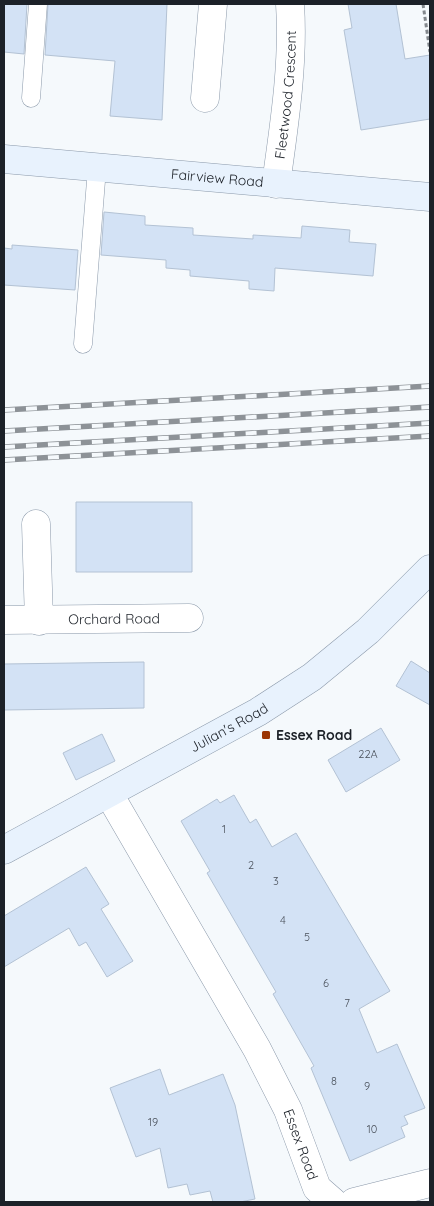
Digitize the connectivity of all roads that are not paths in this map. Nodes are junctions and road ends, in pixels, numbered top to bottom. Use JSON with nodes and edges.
{"nodes":[{"id":1,"x":38,"y":4,"type":"edge"},
{"id":2,"x":212,"y":4,"type":"edge"},
{"id":3,"x":290,"y":4,"type":"edge"},
{"id":4,"x":31,"y":98,"type":"dead end"},
{"id":5,"x":205,"y":98,"type":"dead end"},
{"id":6,"x":4,"y":159,"type":"edge"},
{"id":7,"x":97,"y":168,"type":"junction"},
{"id":8,"x":276,"y":184,"type":"junction"},
{"id":9,"x":430,"y":197,"type":"edge"},
{"id":10,"x":84,"y":344,"type":"dead end"},
{"id":11,"x":36,"y":524,"type":"dead end"},
{"id":12,"x":430,"y":569,"type":"edge"},
{"id":13,"x":190,"y":618,"type":"dead end"},
{"id":14,"x":4,"y":620,"type":"edge"},
{"id":15,"x":38,"y":621,"type":"junction"},
{"id":16,"x":109,"y":794,"type":"junction"},
{"id":17,"x":4,"y":850,"type":"edge"},
{"id":18,"x":430,"y":1183,"type":"edge"},
{"id":19,"x":333,"y":1202,"type":"edge"},
{"id":20,"x":354,"y":1202,"type":"edge"}],
"edges":[{"from":1,"to":4,"type":"lane"},
{"from":2,"to":5,"type":"street"},
{"from":3,"to":8,"type":"street","name":"Fleetwood Crescent"},
{"from":6,"to":7,"type":"street","name":"Fairview Road"},
{"from":7,"to":8,"type":"street","name":"Fairview Road"},
{"from":7,"to":10,"type":"lane"},
{"from":8,"to":9,"type":"street","name":"Fairview Road"},
{"from":11,"to":15,"type":"street"},
{"from":12,"to":16,"type":"street","name":"Julian's Road"},
{"from":13,"to":15,"type":"street","name":"Orchard Road"},
{"from":14,"to":15,"type":"street","name":"Orchard Road"},
{"from":16,"to":17,"type":"street","name":"Julian's Road"},
{"from":16,"to":19,"type":"street","name":"Essex Road"},
{"from":18,"to":20,"type":"street"}]}
